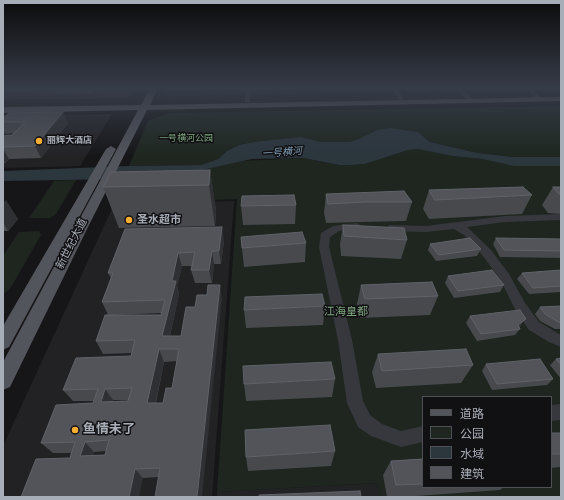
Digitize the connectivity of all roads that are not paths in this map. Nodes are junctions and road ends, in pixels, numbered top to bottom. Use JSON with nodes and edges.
{"nodes":[{"id":1,"x":137,"y":111,"type":"edge"},
{"id":2,"x":99,"y":181,"type":"junction"},
{"id":3,"x":561,"y":217,"type":"edge"},
{"id":4,"x":456,"y":225,"type":"junction"},
{"id":5,"x":561,"y":340,"type":"edge"},
{"id":6,"x":3,"y":342,"type":"edge"},
{"id":7,"x":3,"y":381,"type":"edge"},
{"id":8,"x":422,"y":434,"type":"edge"}],
"edges":[{"from":1,"to":2,"type":"main road","name":"新世纪大道"},
{"from":2,"to":6,"type":"main road","name":"新世纪大道"},
{"from":2,"to":7,"type":"main road","name":"新世纪大道"},
{"from":3,"to":4,"type":"street"},
{"from":4,"to":5,"type":"street"},
{"from":4,"to":8,"type":"street"}]}
